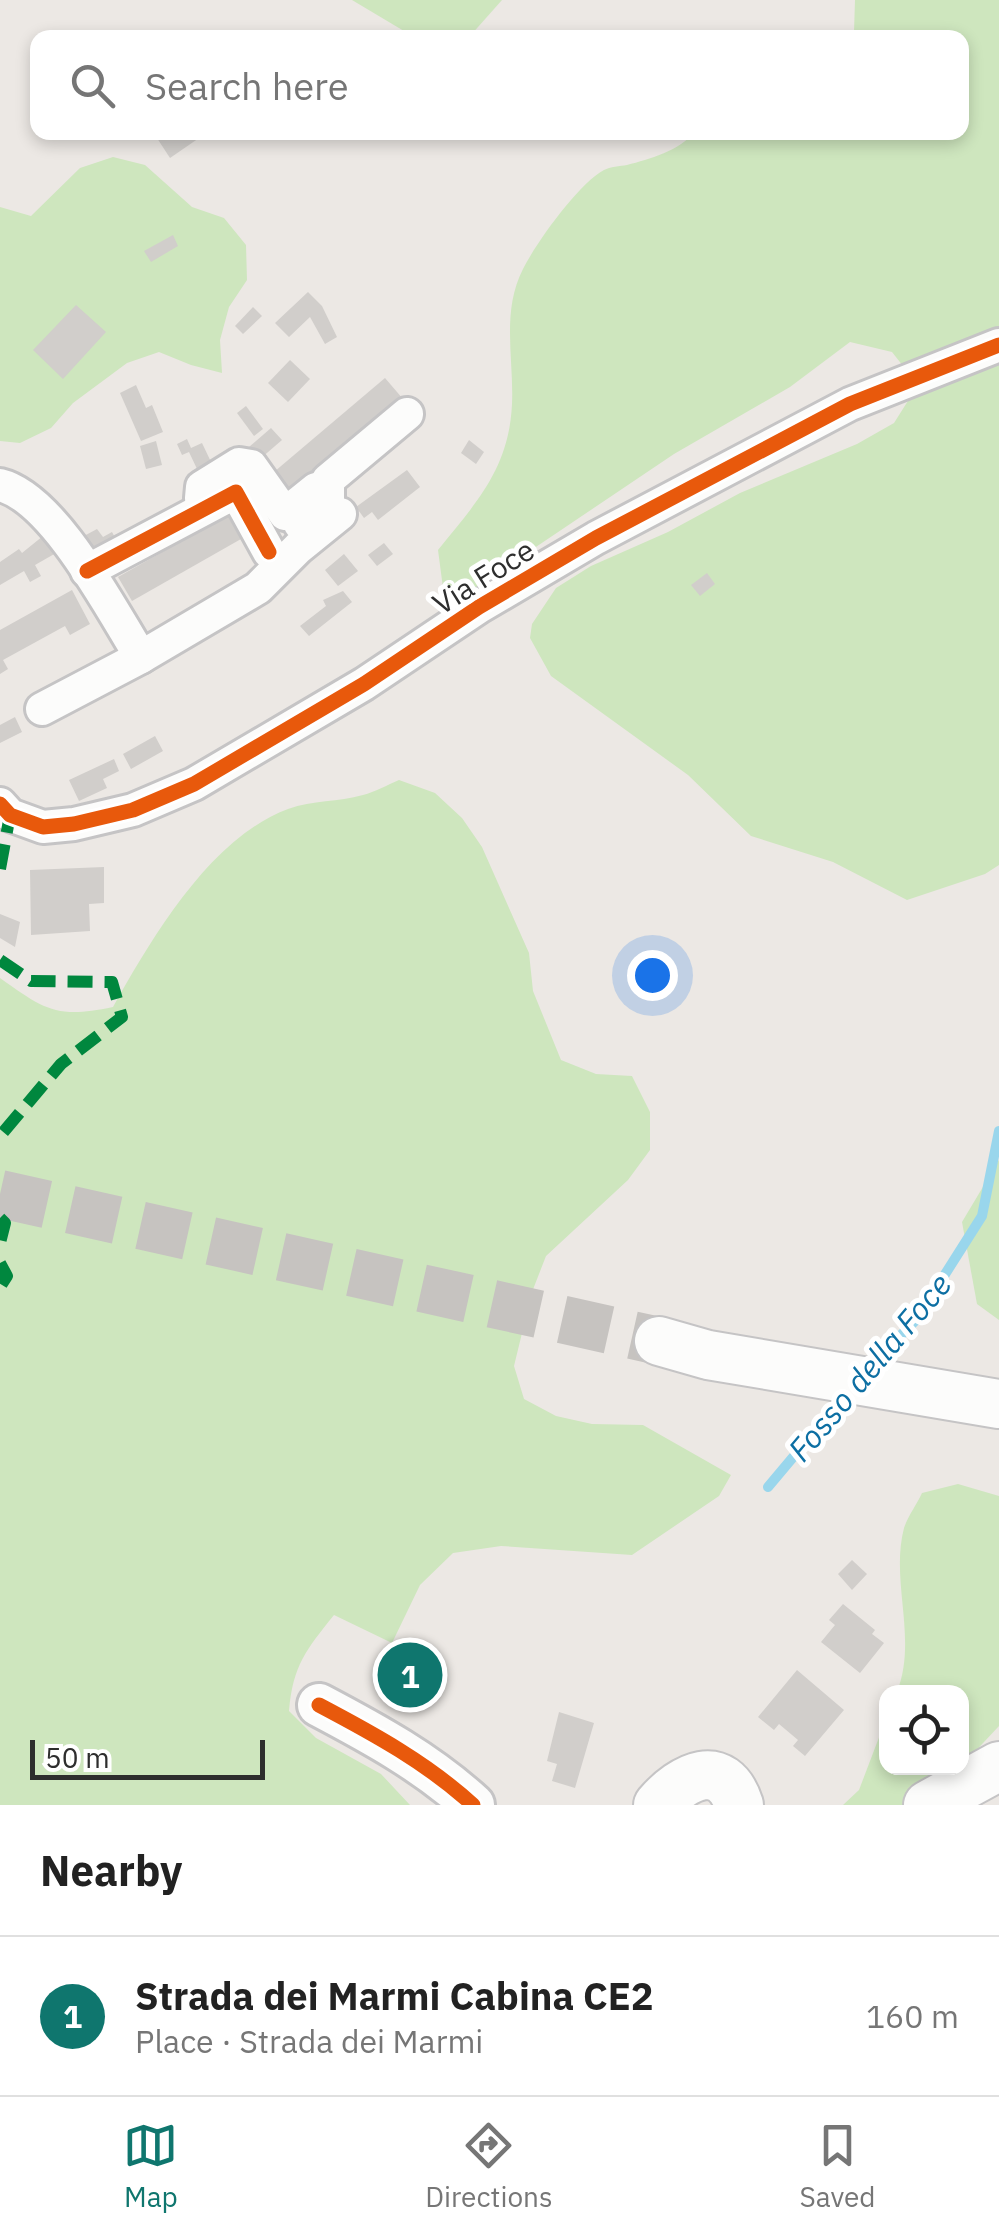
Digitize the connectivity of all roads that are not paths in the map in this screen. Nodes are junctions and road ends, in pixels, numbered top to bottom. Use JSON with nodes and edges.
{"nodes":[{"id":1,"x":999,"y":345,"type":"edge"},
{"id":2,"x":407,"y":414,"type":"dead end"},
{"id":3,"x":328,"y":480,"type":"junction"},
{"id":4,"x":0,"y":485,"type":"edge"},
{"id":5,"x":201,"y":511,"type":"junction"},
{"id":6,"x":340,"y":514,"type":"dead end"},
{"id":7,"x":269,"y":552,"type":"junction"},
{"id":8,"x":87,"y":571,"type":"junction"},
{"id":9,"x":258,"y":588,"type":"junction"},
{"id":10,"x":141,"y":656,"type":"junction"},
{"id":11,"x":42,"y":710,"type":"dead end"},
{"id":12,"x":0,"y":804,"type":"edge"},
{"id":13,"x":659,"y":1341,"type":"tunnel mouth"},
{"id":14,"x":999,"y":1404,"type":"edge"},
{"id":15,"x":319,"y":1706,"type":"dead end"},
{"id":16,"x":999,"y":1766,"type":"edge"},
{"id":17,"x":473,"y":1805,"type":"edge"},
{"id":18,"x":658,"y":1805,"type":"edge"},
{"id":19,"x":739,"y":1805,"type":"edge"},
{"id":20,"x":928,"y":1805,"type":"edge"}],
"edges":[{"from":1,"to":12,"type":"street","name":"Via Foce"},
{"from":2,"to":3,"type":"street"},
{"from":3,"to":5,"type":"street"},
{"from":3,"to":7,"type":"street"},
{"from":4,"to":8,"type":"street"},
{"from":5,"to":7,"type":"street"},
{"from":5,"to":8,"type":"street"},
{"from":6,"to":9,"type":"street"},
{"from":7,"to":9,"type":"street"},
{"from":8,"to":10,"type":"street"},
{"from":9,"to":10,"type":"street"},
{"from":10,"to":11,"type":"street"},
{"from":13,"to":14,"type":"main road"},
{"from":15,"to":17,"type":"street"},
{"from":16,"to":20,"type":"main road"},
{"from":18,"to":19,"type":"main road"}]}
